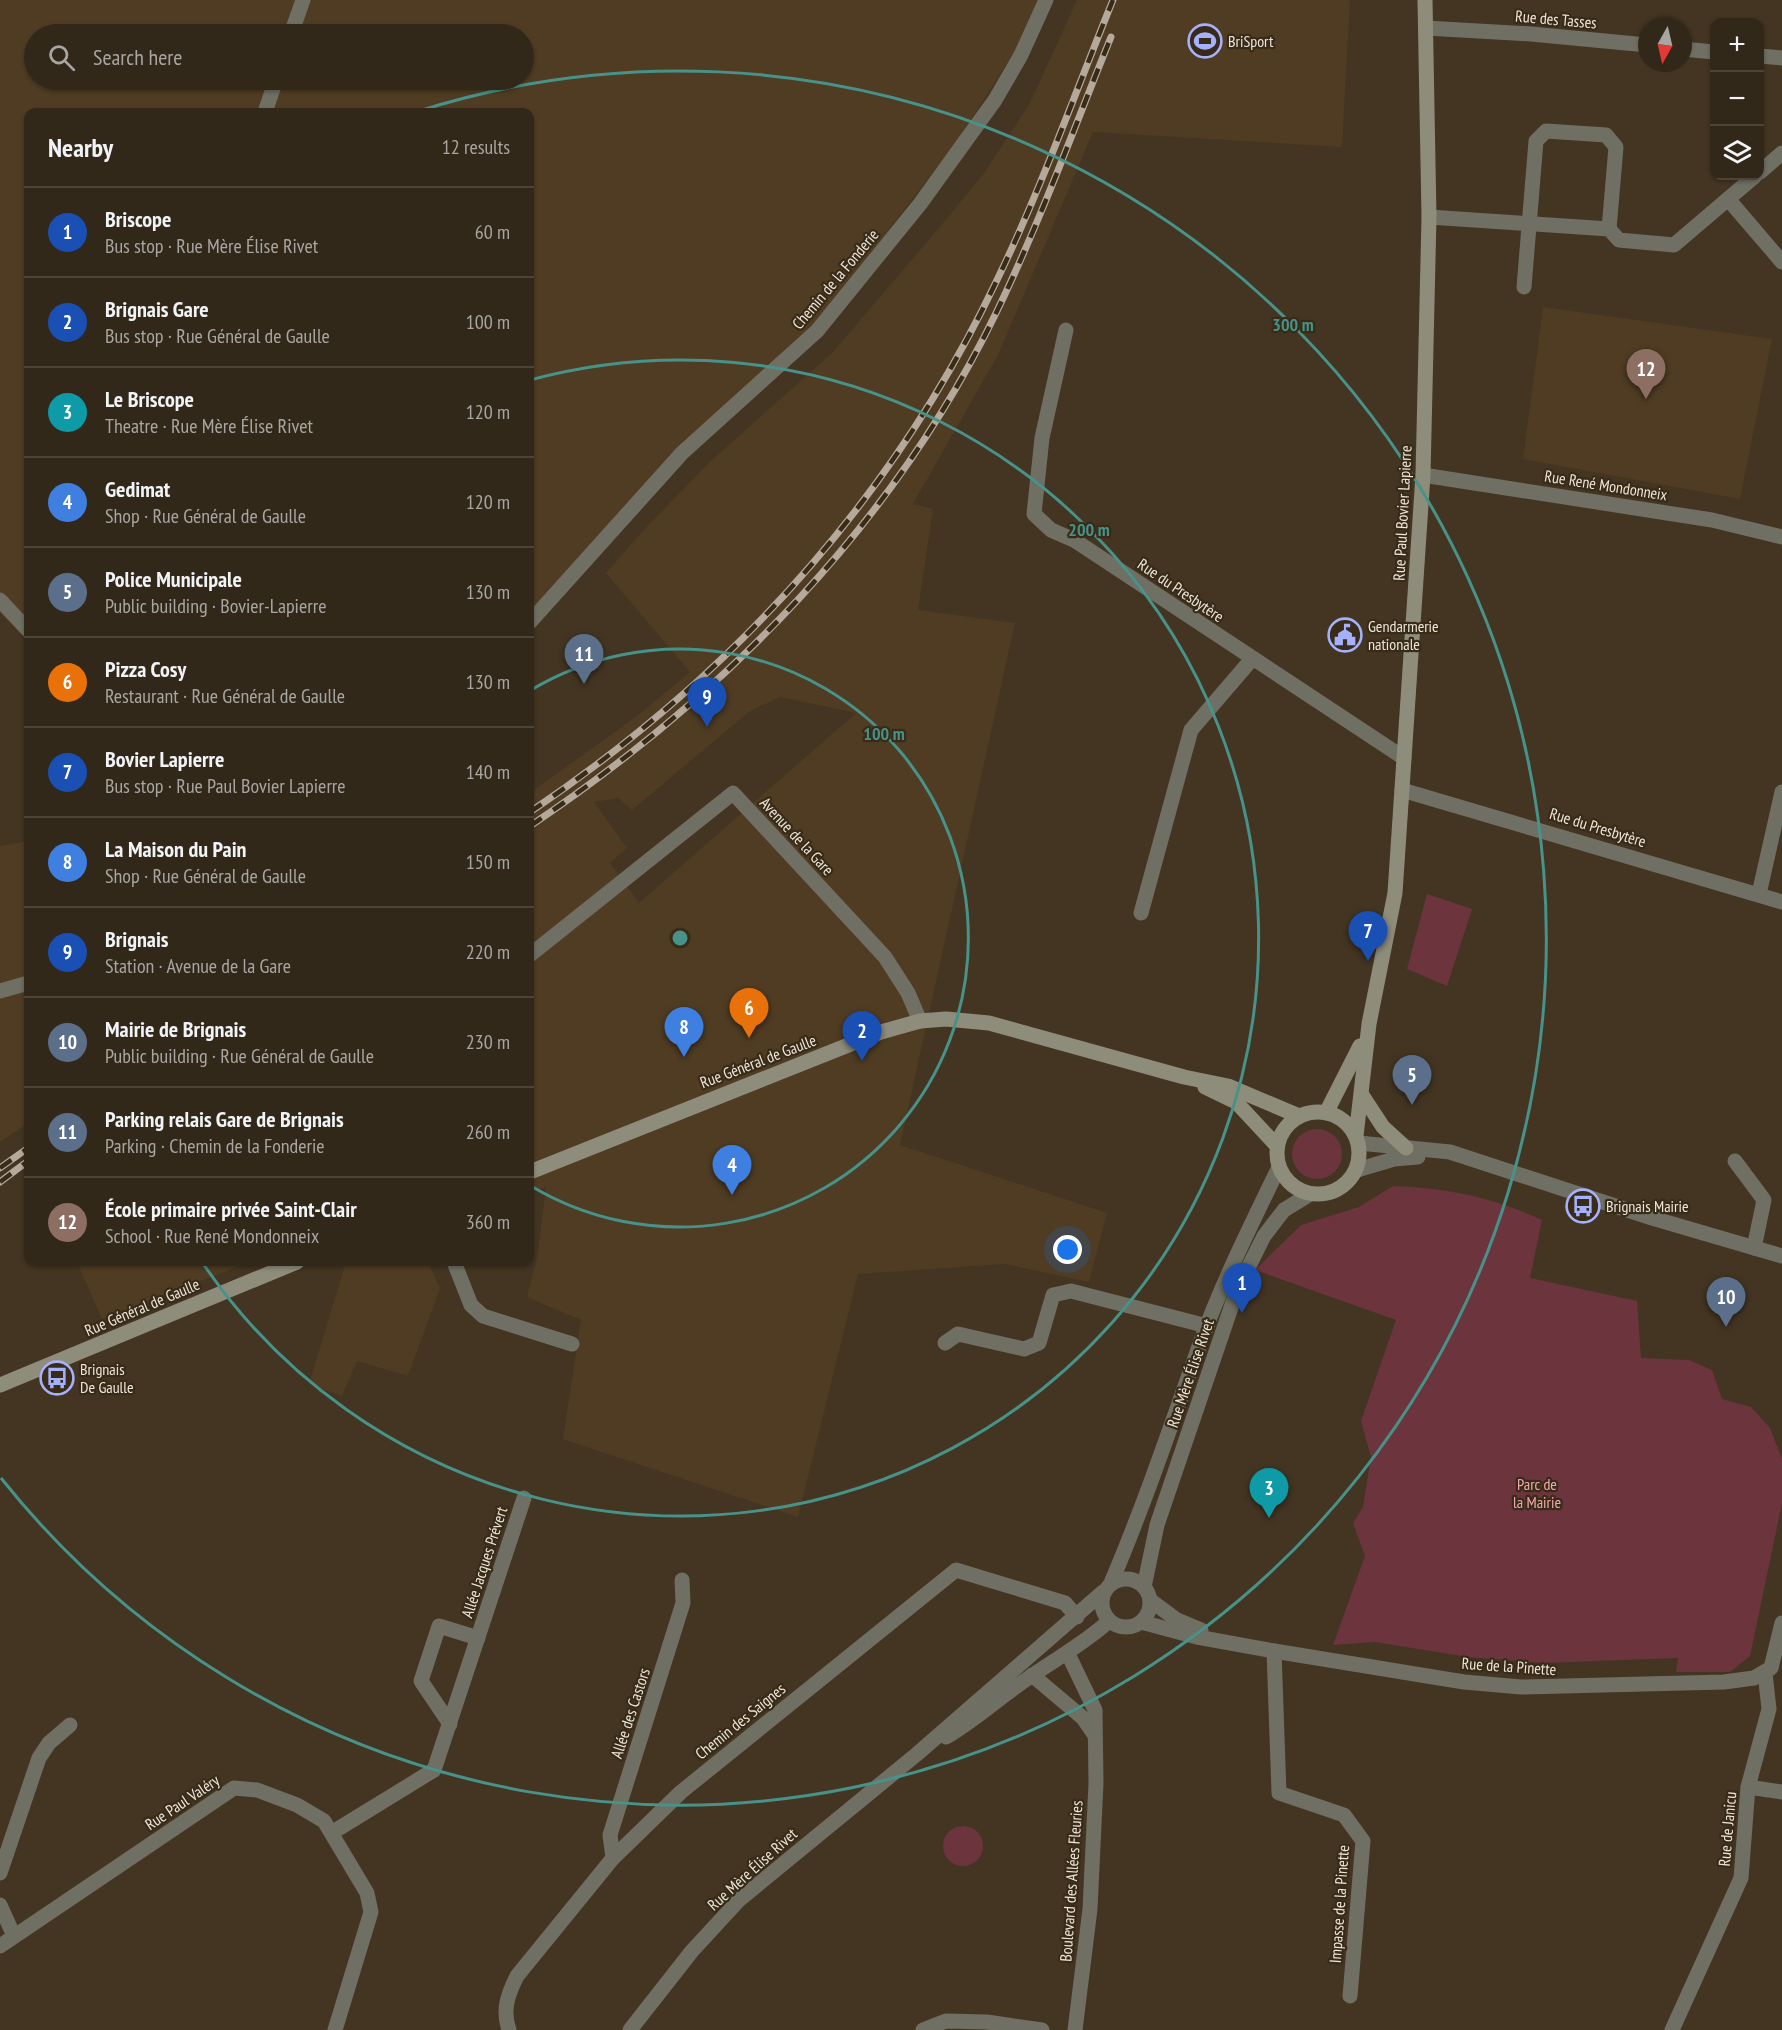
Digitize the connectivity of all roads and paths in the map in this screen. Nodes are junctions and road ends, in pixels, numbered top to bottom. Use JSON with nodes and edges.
{"nodes":[{"id":1,"x":303,"y":0,"type":"edge"},
{"id":2,"x":1046,"y":0,"type":"edge"},
{"id":3,"x":1425,"y":0,"type":"edge"},
{"id":4,"x":295,"y":24,"type":"edge"},
{"id":5,"x":1426,"y":28,"type":"junction"},
{"id":6,"x":1638,"y":44,"type":"edge"},
{"id":7,"x":1692,"y":50,"type":"edge"},
{"id":8,"x":1710,"y":52,"type":"edge"},
{"id":9,"x":1764,"y":56,"type":"edge"},
{"id":10,"x":1782,"y":57,"type":"edge"},
{"id":11,"x":272,"y":90,"type":"edge"},
{"id":12,"x":266,"y":108,"type":"edge"},
{"id":13,"x":1782,"y":153,"type":"edge"},
{"id":14,"x":1764,"y":169,"type":"edge"},
{"id":15,"x":1750,"y":180,"type":"edge"},
{"id":16,"x":1728,"y":199,"type":"junction"},
{"id":17,"x":1429,"y":217,"type":"junction"},
{"id":18,"x":1529,"y":223,"type":"junction"},
{"id":19,"x":1609,"y":229,"type":"junction"},
{"id":20,"x":1782,"y":262,"type":"edge"},
{"id":21,"x":1524,"y":287,"type":"dead end"},
{"id":22,"x":1066,"y":330,"type":"dead end"},
{"id":23,"x":1424,"y":475,"type":"junction"},
{"id":24,"x":1782,"y":537,"type":"edge"},
{"id":25,"x":0,"y":600,"type":"edge"},
{"id":26,"x":534,"y":618,"type":"edge"},
{"id":27,"x":24,"y":626,"type":"edge"},
{"id":28,"x":1252,"y":659,"type":"junction"},
{"id":29,"x":1404,"y":758,"type":"junction"},
{"id":30,"x":1402,"y":790,"type":"junction"},
{"id":31,"x":1782,"y":792,"type":"edge"},
{"id":32,"x":1759,"y":894,"type":"junction"},
{"id":33,"x":1782,"y":902,"type":"edge"},
{"id":34,"x":1141,"y":913,"type":"dead end"},
{"id":35,"x":534,"y":952,"type":"edge"},
{"id":36,"x":24,"y":984,"type":"edge"},
{"id":37,"x":0,"y":991,"type":"edge"},
{"id":38,"x":920,"y":1021,"type":"junction"},
{"id":39,"x":1369,"y":1024,"type":"junction"},
{"id":40,"x":1184,"y":1077,"type":"junction"},
{"id":41,"x":1362,"y":1095,"type":"junction"},
{"id":42,"x":1326,"y":1113,"type":"junction"},
{"id":43,"x":1299,"y":1116,"type":"junction"},
{"id":44,"x":1358,"y":1139,"type":"junction"},
{"id":45,"x":1277,"y":1146,"type":"junction"},
{"id":46,"x":1406,"y":1148,"type":"junction"},
{"id":47,"x":558,"y":1158,"type":"junction"},
{"id":48,"x":1735,"y":1161,"type":"dead end"},
{"id":49,"x":1475,"y":1162,"type":"junction"},
{"id":50,"x":534,"y":1164,"type":"edge"},
{"id":51,"x":1279,"y":1167,"type":"junction"},
{"id":52,"x":534,"y":1170,"type":"edge"},
{"id":53,"x":1357,"y":1170,"type":"junction"},
{"id":54,"x":1310,"y":1194,"type":"junction"},
{"id":55,"x":1754,"y":1248,"type":"junction"},
{"id":56,"x":1782,"y":1256,"type":"edge"},
{"id":57,"x":287,"y":1266,"type":"edge"},
{"id":58,"x":456,"y":1266,"type":"edge"},
{"id":59,"x":1207,"y":1326,"type":"junction"},
{"id":60,"x":945,"y":1343,"type":"dead end"},
{"id":61,"x":572,"y":1344,"type":"dead end"},
{"id":62,"x":0,"y":1385,"type":"edge"},
{"id":63,"x":525,"y":1498,"type":"dead end"},
{"id":64,"x":681,"y":1580,"type":"dead end"},
{"id":65,"x":1107,"y":1588,"type":"junction"},
{"id":66,"x":1147,"y":1593,"type":"junction"},
{"id":67,"x":1073,"y":1621,"type":"junction"},
{"id":68,"x":1109,"y":1621,"type":"junction"},
{"id":69,"x":1141,"y":1622,"type":"junction"},
{"id":70,"x":1782,"y":1623,"type":"edge"},
{"id":71,"x":478,"y":1638,"type":"junction"},
{"id":72,"x":1252,"y":1647,"type":"junction"},
{"id":73,"x":1274,"y":1651,"type":"junction"},
{"id":74,"x":1068,"y":1654,"type":"junction"},
{"id":75,"x":1765,"y":1673,"type":"junction"},
{"id":76,"x":1032,"y":1675,"type":"junction"},
{"id":77,"x":450,"y":1724,"type":"junction"},
{"id":78,"x":70,"y":1725,"type":"dead end"},
{"id":79,"x":1094,"y":1734,"type":"junction"},
{"id":80,"x":917,"y":1754,"type":"junction"},
{"id":81,"x":1748,"y":1787,"type":"junction"},
{"id":82,"x":1782,"y":1792,"type":"edge"},
{"id":83,"x":333,"y":1832,"type":"junction"},
{"id":84,"x":613,"y":1858,"type":"junction"},
{"id":85,"x":0,"y":1873,"type":"edge"},
{"id":86,"x":0,"y":1905,"type":"edge"},
{"id":87,"x":14,"y":1936,"type":"junction"},
{"id":88,"x":0,"y":1946,"type":"edge"},
{"id":89,"x":1350,"y":1996,"type":"dead end"},
{"id":90,"x":335,"y":2030,"type":"edge"},
{"id":91,"x":509,"y":2030,"type":"edge"},
{"id":92,"x":630,"y":2030,"type":"edge"},
{"id":93,"x":923,"y":2030,"type":"edge"},
{"id":94,"x":1042,"y":2030,"type":"edge"},
{"id":95,"x":1076,"y":2030,"type":"edge"},
{"id":96,"x":1672,"y":2030,"type":"edge"}],
"edges":[{"from":1,"to":4,"type":"street"},
{"from":2,"to":26,"type":"street","name":"Chemin de la Fonderie"},
{"from":3,"to":5,"type":"main road","name":"Rue Paul Bovier Lapierre"},
{"from":5,"to":6,"type":"street","name":"Rue des Tasses"},
{"from":5,"to":17,"type":"main road","name":"Rue Paul Bovier Lapierre"},
{"from":7,"to":8,"type":"street"},
{"from":9,"to":10,"type":"street"},
{"from":11,"to":12,"type":"street"},
{"from":13,"to":14,"type":"street"},
{"from":15,"to":16,"type":"street"},
{"from":16,"to":19,"type":"street"},
{"from":16,"to":20,"type":"street"},
{"from":17,"to":18,"type":"street"},
{"from":17,"to":23,"type":"main road","name":"Rue Paul Bovier Lapierre"},
{"from":18,"to":19,"type":"street"},
{"from":18,"to":19,"type":"street"},
{"from":18,"to":21,"type":"street"},
{"from":22,"to":28,"type":"street","name":"Rue du Presbytère"},
{"from":23,"to":24,"type":"street","name":"Rue René Mondonneix"},
{"from":23,"to":29,"type":"main road","name":"Rue Paul Bovier Lapierre"},
{"from":25,"to":27,"type":"street"},
{"from":28,"to":29,"type":"street","name":"Rue du Presbytère"},
{"from":28,"to":34,"type":"street"},
{"from":29,"to":30,"type":"main road","name":"Rue Paul Bovier Lapierre"},
{"from":30,"to":32,"type":"street","name":"Rue du Presbytère"},
{"from":30,"to":39,"type":"main road","name":"Rue Paul Bovier Lapierre"},
{"from":31,"to":32,"type":"street"},
{"from":32,"to":33,"type":"street","name":"Rue du Presbytère"},
{"from":35,"to":38,"type":"street","name":"Avenue de la Gare"},
{"from":36,"to":37,"type":"street"},
{"from":38,"to":40,"type":"main road","name":"Rue Général de Gaulle"},
{"from":38,"to":47,"type":"main road","name":"Rue Général de Gaulle"},
{"from":39,"to":41,"type":"main road"},
{"from":39,"to":42,"type":"main road"},
{"from":40,"to":43,"type":"main road","name":"Rue Général de Gaulle"},
{"from":40,"to":45,"type":"main road","name":"Rue Général de Gaulle"},
{"from":41,"to":44,"type":"main road"},
{"from":41,"to":46,"type":"main road"},
{"from":42,"to":43,"type":"main road"},
{"from":42,"to":44,"type":"main road"},
{"from":43,"to":45,"type":"main road"},
{"from":44,"to":46,"type":"street"},
{"from":44,"to":53,"type":"main road"},
{"from":45,"to":51,"type":"main road"},
{"from":46,"to":49,"type":"street"},
{"from":47,"to":50,"type":"main road","name":"Rue Général de Gaulle"},
{"from":47,"to":52,"type":"main road","name":"Rue Général de Gaulle"},
{"from":48,"to":55,"type":"street"},
{"from":49,"to":53,"type":"street"},
{"from":49,"to":55,"type":"street"},
{"from":51,"to":54,"type":"main road"},
{"from":51,"to":59,"type":"street","name":"Rue Mère Élise Rivet"},
{"from":53,"to":54,"type":"main road"},
{"from":54,"to":66,"type":"street","name":"Rue Mère Élise Rivet"},
{"from":55,"to":56,"type":"street"},
{"from":57,"to":62,"type":"main road","name":"Rue Général de Gaulle"},
{"from":58,"to":61,"type":"street"},
{"from":59,"to":60,"type":"street","name":"Rue Mère Élise Rivet"},
{"from":59,"to":65,"type":"street","name":"Rue Mère Élise Rivet"},
{"from":63,"to":71,"type":"street","name":"Allée Jacques Prévert"},
{"from":64,"to":84,"type":"street","name":"Allée des Castors"},
{"from":65,"to":66,"type":"street"},
{"from":65,"to":67,"type":"street","name":"Rue Mère Élise Rivet"},
{"from":65,"to":68,"type":"street"},
{"from":66,"to":69,"type":"street"},
{"from":66,"to":72,"type":"street","name":"Rue de la Pinette"},
{"from":67,"to":76,"type":"street"},
{"from":67,"to":80,"type":"street","name":"Rue Mère Élise Rivet"},
{"from":67,"to":84,"type":"street","name":"Chemin des Saignes"},
{"from":68,"to":69,"type":"street"},
{"from":68,"to":74,"type":"street","name":"Rue Mère Élise Rivet"},
{"from":69,"to":72,"type":"street","name":"Rue de la Pinette"},
{"from":70,"to":75,"type":"street","name":"Rue de Janicu"},
{"from":71,"to":77,"type":"street","name":"Allée Jacques Prévert"},
{"from":71,"to":77,"type":"street","name":"Allée Jacques Prévert"},
{"from":72,"to":73,"type":"street","name":"Rue de la Pinette"},
{"from":73,"to":75,"type":"street","name":"Rue de la Pinette"},
{"from":73,"to":89,"type":"street","name":"Impasse de la Pinette"},
{"from":74,"to":76,"type":"street","name":"Rue Mère Élise Rivet"},
{"from":74,"to":79,"type":"street","name":"Boulevard des Allées Fleuries"},
{"from":75,"to":81,"type":"street","name":"Rue de Janicu"},
{"from":76,"to":79,"type":"street"},
{"from":76,"to":80,"type":"street","name":"Rue Mère Élise Rivet"},
{"from":77,"to":83,"type":"street","name":"Allée Jacques Prévert"},
{"from":78,"to":85,"type":"street"},
{"from":79,"to":95,"type":"street","name":"Boulevard des Allées Fleuries"},
{"from":80,"to":92,"type":"street","name":"Rue Mère Élise Rivet"},
{"from":81,"to":82,"type":"street"},
{"from":81,"to":96,"type":"street","name":"Rue de Janicu"},
{"from":83,"to":87,"type":"street","name":"Rue Paul Valéry"},
{"from":83,"to":90,"type":"street","name":"Rue Paul Valéry"},
{"from":84,"to":91,"type":"street","name":"Chemin des Saignes"},
{"from":86,"to":87,"type":"street"},
{"from":87,"to":88,"type":"street","name":"Rue Paul Valéry"},
{"from":93,"to":94,"type":"street"}]}
